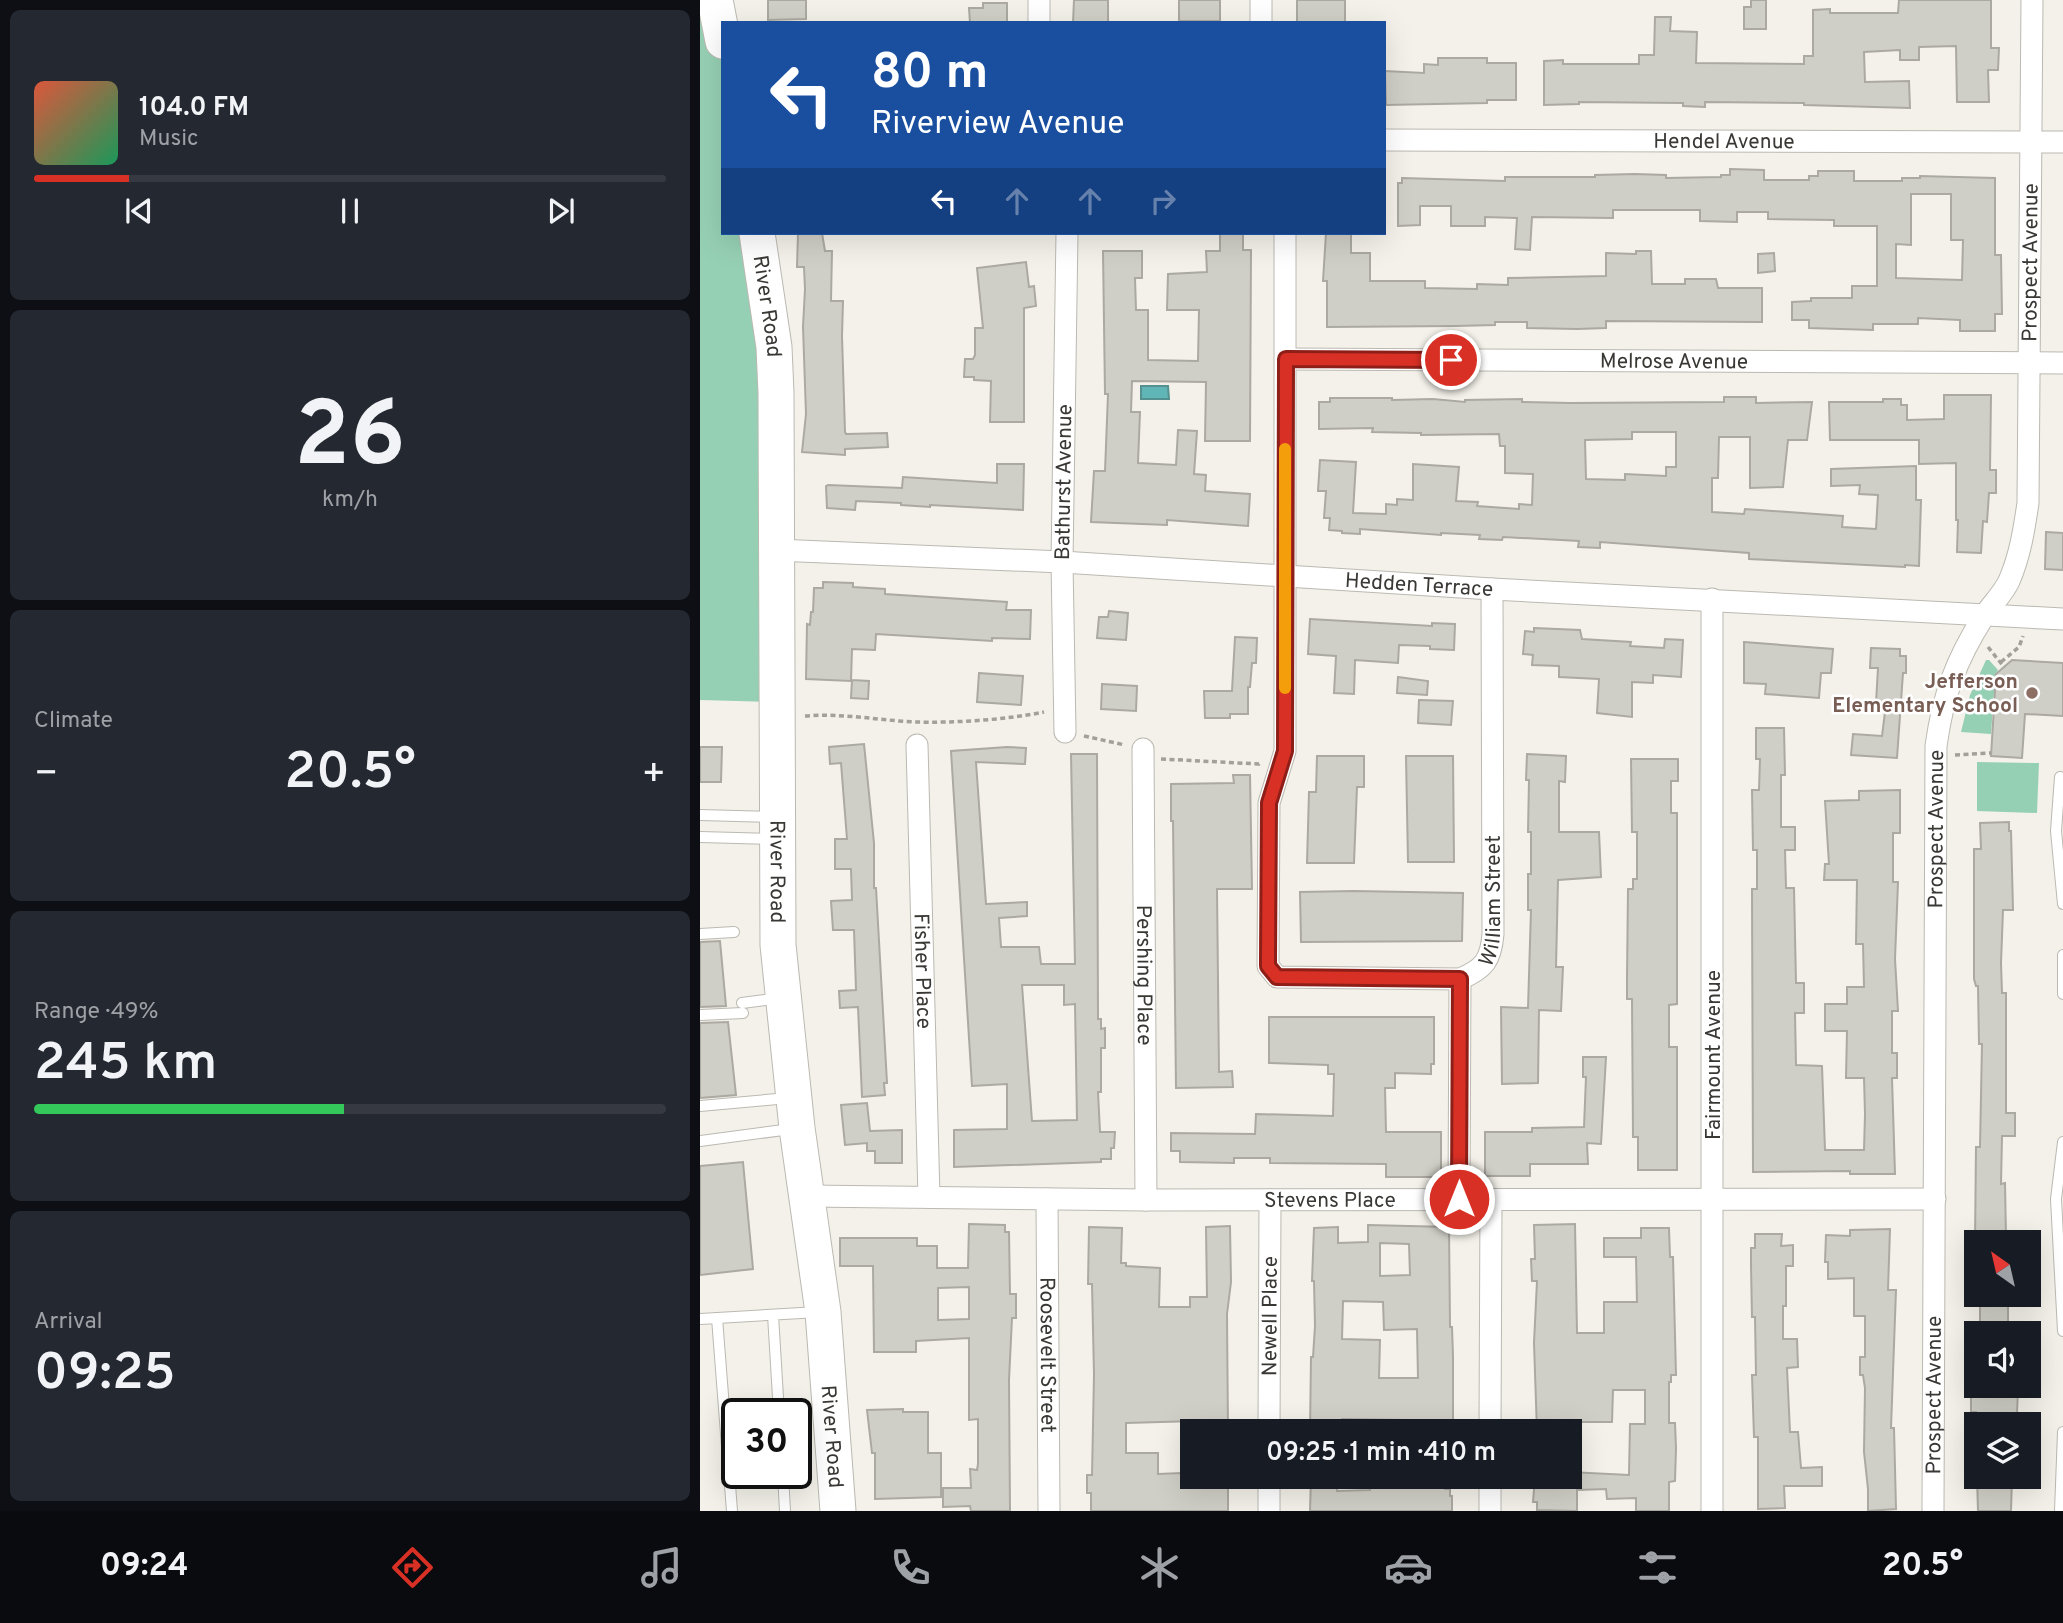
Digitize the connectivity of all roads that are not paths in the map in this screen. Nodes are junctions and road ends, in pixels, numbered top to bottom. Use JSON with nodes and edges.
{"nodes":[{"id":1,"x":715,"y":0,"type":"edge"},
{"id":2,"x":1039,"y":0,"type":"edge"},
{"id":3,"x":1261,"y":0,"type":"edge"},
{"id":4,"x":2032,"y":0,"type":"edge"},
{"id":5,"x":1039,"y":21,"type":"edge"},
{"id":6,"x":1261,"y":21,"type":"edge"},
{"id":7,"x":721,"y":31,"type":"edge"},
{"id":8,"x":1386,"y":140,"type":"edge"},
{"id":9,"x":2032,"y":142,"type":"junction"},
{"id":10,"x":2063,"y":142,"type":"edge"},
{"id":11,"x":757,"y":235,"type":"edge"},
{"id":12,"x":1067,"y":235,"type":"edge"},
{"id":13,"x":1285,"y":235,"type":"edge"},
{"id":14,"x":1286,"y":359,"type":"junction"},
{"id":15,"x":2030,"y":363,"type":"junction"},
{"id":16,"x":2063,"y":363,"type":"edge"},
{"id":17,"x":776,"y":550,"type":"junction"},
{"id":18,"x":1062,"y":562,"type":"junction"},
{"id":19,"x":1285,"y":574,"type":"junction"},
{"id":20,"x":1492,"y":589,"type":"junction"},
{"id":21,"x":1712,"y":599,"type":"junction"},
{"id":22,"x":1985,"y":615,"type":"junction"},
{"id":23,"x":2063,"y":619,"type":"edge"},
{"id":24,"x":1065,"y":732,"type":"road end"},
{"id":25,"x":917,"y":745,"type":"dead end"},
{"id":26,"x":1143,"y":749,"type":"road end"},
{"id":27,"x":2060,"y":777,"type":"dead end"},
{"id":28,"x":700,"y":815,"type":"edge"},
{"id":29,"x":776,"y":828,"type":"junction"},
{"id":30,"x":700,"y":837,"type":"edge"},
{"id":31,"x":2063,"y":904,"type":"edge"},
{"id":32,"x":734,"y":932,"type":"dead end"},
{"id":33,"x":700,"y":934,"type":"edge"},
{"id":34,"x":2063,"y":955,"type":"edge"},
{"id":35,"x":2062,"y":976,"type":"edge"},
{"id":36,"x":1460,"y":979,"type":"junction"},
{"id":37,"x":2063,"y":994,"type":"edge"},
{"id":38,"x":784,"y":998,"type":"junction"},
{"id":39,"x":700,"y":1015,"type":"edge"},
{"id":40,"x":700,"y":1106,"type":"edge"},
{"id":41,"x":796,"y":1113,"type":"junction"},
{"id":42,"x":700,"y":1141,"type":"edge"},
{"id":43,"x":2063,"y":1142,"type":"edge"},
{"id":44,"x":808,"y":1196,"type":"junction"},
{"id":45,"x":929,"y":1197,"type":"junction"},
{"id":46,"x":1713,"y":1198,"type":"junction"},
{"id":47,"x":1047,"y":1199,"type":"junction"},
{"id":48,"x":1459,"y":1199,"type":"junction"},
{"id":49,"x":1491,"y":1199,"type":"junction"},
{"id":50,"x":1934,"y":1199,"type":"junction"},
{"id":51,"x":1146,"y":1200,"type":"junction"},
{"id":52,"x":1270,"y":1200,"type":"junction"},
{"id":53,"x":823,"y":1312,"type":"junction"},
{"id":54,"x":773,"y":1315,"type":"junction"},
{"id":55,"x":717,"y":1318,"type":"junction"},
{"id":56,"x":700,"y":1319,"type":"edge"},
{"id":57,"x":2063,"y":1331,"type":"edge"},
{"id":58,"x":778,"y":1398,"type":"edge"},
{"id":59,"x":1269,"y":1419,"type":"edge"},
{"id":60,"x":1490,"y":1419,"type":"edge"},
{"id":61,"x":2063,"y":1432,"type":"edge"},
{"id":62,"x":2062,"y":1454,"type":"edge"},
{"id":63,"x":784,"y":1489,"type":"edge"},
{"id":64,"x":1269,"y":1489,"type":"edge"},
{"id":65,"x":1490,"y":1489,"type":"edge"},
{"id":66,"x":732,"y":1511,"type":"edge"},
{"id":67,"x":785,"y":1511,"type":"edge"},
{"id":68,"x":838,"y":1511,"type":"edge"},
{"id":69,"x":1049,"y":1511,"type":"edge"},
{"id":70,"x":1269,"y":1511,"type":"edge"},
{"id":71,"x":1490,"y":1511,"type":"edge"},
{"id":72,"x":1712,"y":1511,"type":"edge"},
{"id":73,"x":1933,"y":1511,"type":"edge"},
{"id":74,"x":2060,"y":1511,"type":"edge"}],
"edges":[{"from":1,"to":7,"type":"main road"},
{"from":2,"to":5,"type":"street"},
{"from":3,"to":6,"type":"street"},
{"from":4,"to":9,"type":"street","name":"Prospect Avenue"},
{"from":8,"to":9,"type":"street","name":"Hendel Avenue"},
{"from":9,"to":10,"type":"street","name":"Hendel Avenue"},
{"from":9,"to":15,"type":"street","name":"Prospect Avenue"},
{"from":11,"to":17,"type":"main road","name":"River Road"},
{"from":12,"to":18,"type":"street","name":"Bathurst Avenue"},
{"from":13,"to":14,"type":"street"},
{"from":14,"to":15,"type":"street","name":"Melrose Avenue"},
{"from":14,"to":19,"type":"street"},
{"from":15,"to":16,"type":"street","name":"Melrose Avenue"},
{"from":15,"to":22,"type":"street","name":"Prospect Avenue"},
{"from":17,"to":18,"type":"street","name":"Hedden Terrace"},
{"from":17,"to":29,"type":"main road","name":"River Road"},
{"from":18,"to":19,"type":"street","name":"Hedden Terrace"},
{"from":18,"to":24,"type":"street","name":"Bathurst Avenue"},
{"from":19,"to":20,"type":"street","name":"Hedden Terrace"},
{"from":19,"to":36,"type":"street"},
{"from":20,"to":21,"type":"street","name":"Hedden Terrace"},
{"from":20,"to":36,"type":"street","name":"William Street"},
{"from":21,"to":22,"type":"street","name":"Hedden Terrace"},
{"from":21,"to":46,"type":"street","name":"Fairmount Avenue"},
{"from":22,"to":23,"type":"street","name":"Hedden Terrace"},
{"from":22,"to":50,"type":"street","name":"Prospect Avenue"},
{"from":25,"to":45,"type":"street","name":"Fisher Place"},
{"from":26,"to":51,"type":"street","name":"Pershing Place"},
{"from":27,"to":31,"type":"lane"},
{"from":28,"to":29,"type":"lane"},
{"from":29,"to":30,"type":"lane"},
{"from":29,"to":38,"type":"main road","name":"River Road"},
{"from":32,"to":33,"type":"lane"},
{"from":34,"to":35,"type":"lane"},
{"from":35,"to":37,"type":"lane"},
{"from":36,"to":48,"type":"street","name":"William Street"},
{"from":38,"to":39,"type":"lane"},
{"from":38,"to":41,"type":"main road","name":"River Road"},
{"from":40,"to":41,"type":"lane"},
{"from":41,"to":42,"type":"lane"},
{"from":41,"to":44,"type":"main road","name":"River Road"},
{"from":43,"to":57,"type":"lane"},
{"from":44,"to":45,"type":"street","name":"Stevens Place"},
{"from":44,"to":53,"type":"main road","name":"River Road"},
{"from":45,"to":47,"type":"street","name":"Stevens Place"},
{"from":46,"to":49,"type":"street","name":"Stevens Place"},
{"from":46,"to":50,"type":"street","name":"Stevens Place"},
{"from":46,"to":72,"type":"street","name":"Fairmount Avenue"},
{"from":47,"to":51,"type":"street","name":"Stevens Place"},
{"from":47,"to":69,"type":"street","name":"Roosevelt Street"},
{"from":48,"to":49,"type":"street","name":"Stevens Place"},
{"from":48,"to":52,"type":"street","name":"Stevens Place"},
{"from":49,"to":60,"type":"street"},
{"from":50,"to":73,"type":"street","name":"Prospect Avenue"},
{"from":51,"to":52,"type":"street","name":"Stevens Place"},
{"from":52,"to":59,"type":"street","name":"Newell Place"},
{"from":53,"to":54,"type":"lane"},
{"from":53,"to":68,"type":"main road","name":"River Road"},
{"from":54,"to":55,"type":"lane"},
{"from":54,"to":58,"type":"lane"},
{"from":55,"to":56,"type":"lane"},
{"from":55,"to":66,"type":"lane"},
{"from":61,"to":62,"type":"lane"},
{"from":62,"to":74,"type":"lane"},
{"from":63,"to":67,"type":"lane"},
{"from":64,"to":70,"type":"street"},
{"from":65,"to":71,"type":"street"}]}
